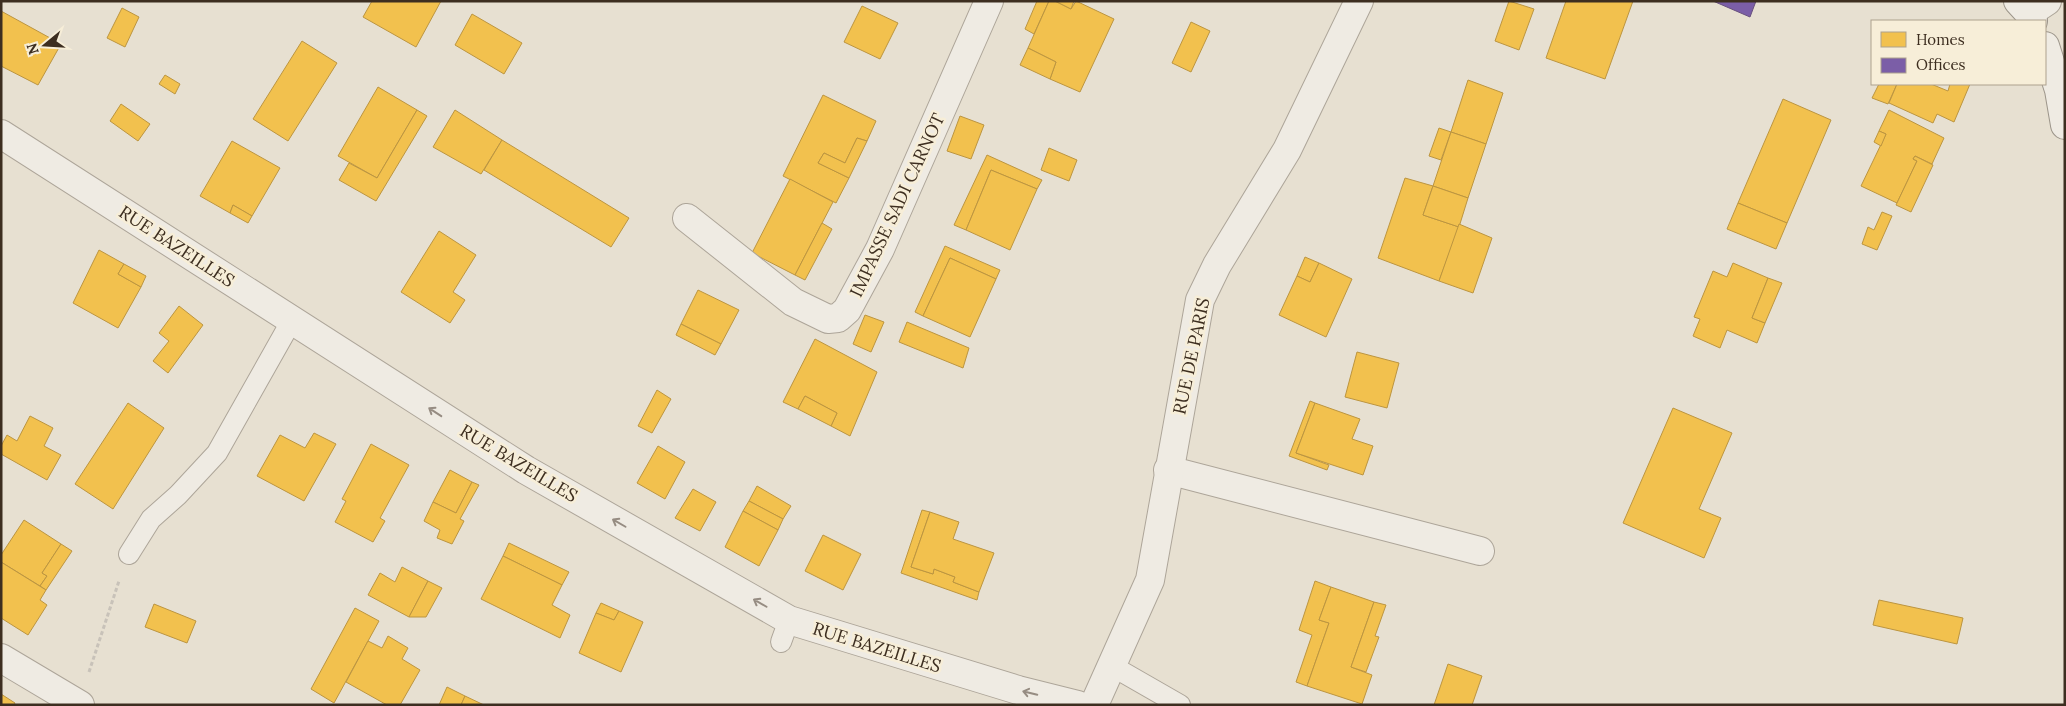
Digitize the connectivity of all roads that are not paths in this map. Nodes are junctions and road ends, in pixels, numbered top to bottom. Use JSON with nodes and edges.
{"nodes":[{"id":1,"x":989,"y":1,"type":"edge"},
{"id":2,"x":1359,"y":1,"type":"edge"},
{"id":3,"x":2046,"y":49,"type":"edge"},
{"id":4,"x":2065,"y":125,"type":"edge"},
{"id":5,"x":1,"y":134,"type":"edge"},
{"id":6,"x":687,"y":218,"type":"dead end"},
{"id":7,"x":292,"y":320,"type":"junction"},
{"id":8,"x":1168,"y":470,"type":"junction"},
{"id":9,"x":1480,"y":551,"type":"dead end"},
{"id":10,"x":129,"y":554,"type":"road end"},
{"id":11,"x":1,"y":658,"type":"edge"},
{"id":12,"x":1112,"y":666,"type":"junction"},
{"id":13,"x":80,"y":705,"type":"edge"},
{"id":14,"x":1078,"y":705,"type":"edge"},
{"id":15,"x":1094,"y":705,"type":"edge"},
{"id":16,"x":1180,"y":705,"type":"edge"}],
"edges":[{"from":1,"to":6,"type":"street","name":"IMPASSE SADI CARNOT"},
{"from":2,"to":8,"type":"street","name":"RUE DE PARIS"},
{"from":3,"to":4,"type":"street"},
{"from":5,"to":7,"type":"street","name":"RUE BAZEILLES"},
{"from":7,"to":10,"type":"lane"},
{"from":14,"to":7,"type":"street","name":"RUE BAZEILLES","one_way":true},
{"from":8,"to":9,"type":"street"},
{"from":8,"to":12,"type":"street","name":"RUE DE PARIS"},
{"from":11,"to":13,"type":"street"},
{"from":12,"to":15,"type":"street","name":"RUE DE PARIS"},
{"from":12,"to":16,"type":"lane"}]}
